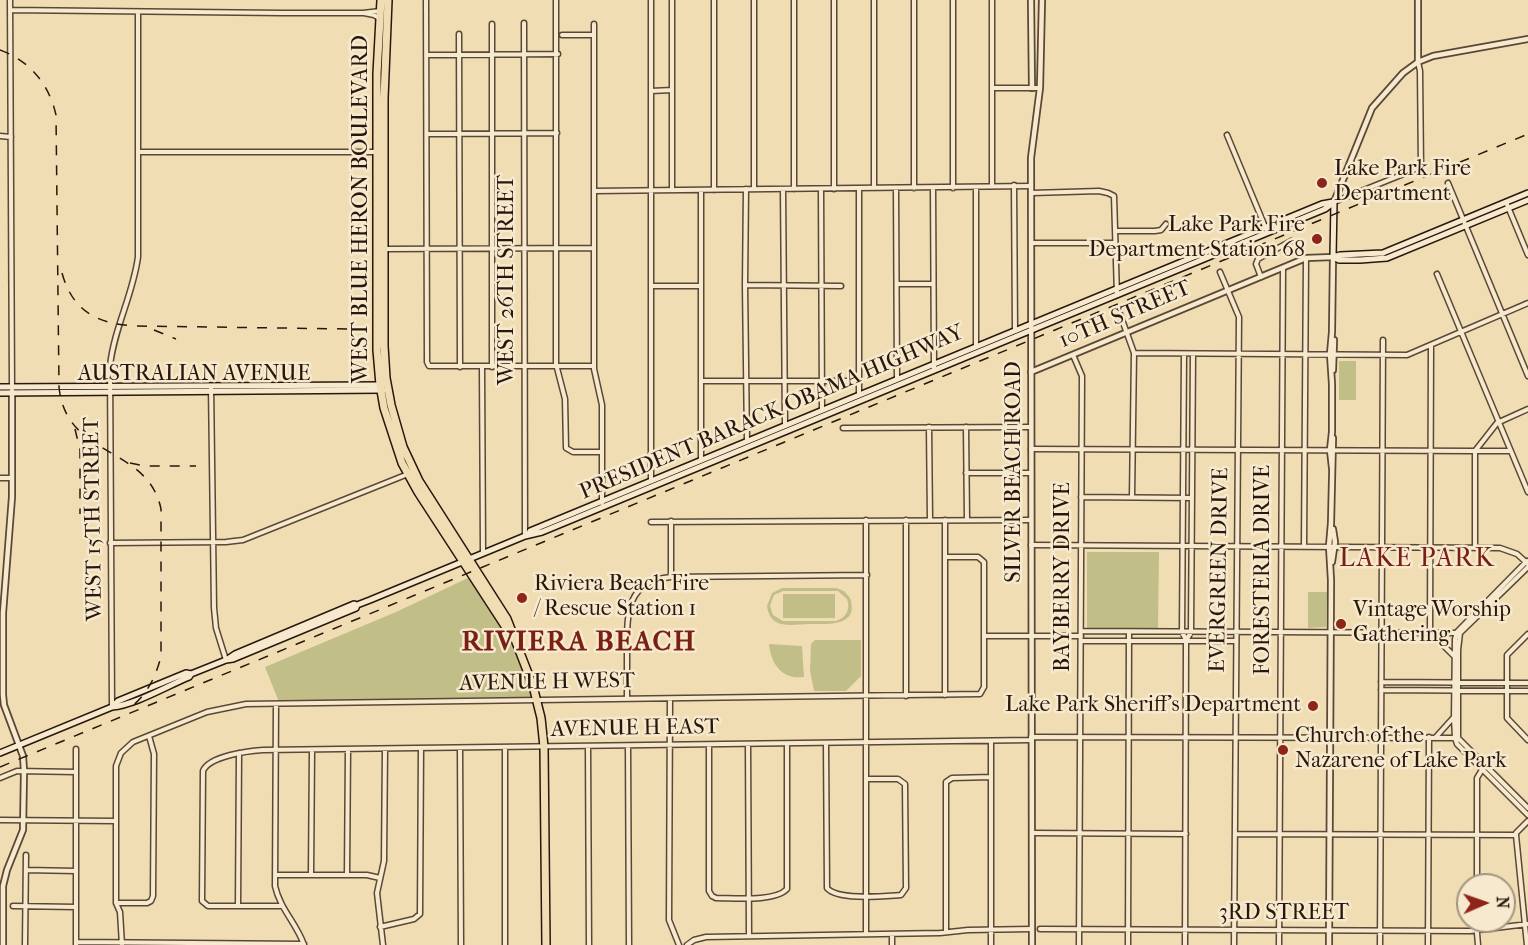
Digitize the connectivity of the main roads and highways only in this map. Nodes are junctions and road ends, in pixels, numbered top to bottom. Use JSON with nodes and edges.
{"nodes":[{"id":1,"x":381,"y":0,"type":"edge"},
{"id":2,"x":388,"y":0,"type":"edge"},
{"id":3,"x":377,"y":108,"type":"junction"},
{"id":4,"x":384,"y":147,"type":"junction"},
{"id":5,"x":377,"y":152,"type":"junction"},
{"id":6,"x":384,"y":188,"type":"junction"},
{"id":7,"x":1528,"y":193,"type":"edge"},
{"id":8,"x":1528,"y":200,"type":"edge"},
{"id":9,"x":1507,"y":205,"type":"junction"},
{"id":10,"x":381,"y":249,"type":"junction"},
{"id":11,"x":1031,"y":327,"type":"junction"},
{"id":12,"x":976,"y":350,"type":"junction"},
{"id":13,"x":0,"y":387,"type":"edge"},
{"id":14,"x":384,"y":388,"type":"junction"},
{"id":15,"x":12,"y":390,"type":"junction"},
{"id":16,"x":0,"y":393,"type":"edge"},
{"id":17,"x":466,"y":560,"type":"junction"},
{"id":18,"x":0,"y":753,"type":"edge"},
{"id":19,"x":546,"y":945,"type":"edge"}],
"edges":[{"from":1,"to":3,"type":"main road","name":"WEST BLUE HERON BOULEVARD"},
{"from":2,"to":4,"type":"main road","name":"WEST BLUE HERON BOULEVARD"},
{"from":3,"to":4,"type":"main road"},
{"from":3,"to":5,"type":"main road","name":"WEST BLUE HERON BOULEVARD"},
{"from":4,"to":6,"type":"main road","name":"WEST BLUE HERON BOULEVARD"},
{"from":5,"to":6,"type":"main road"},
{"from":5,"to":10,"type":"main road","name":"WEST BLUE HERON BOULEVARD"},
{"from":6,"to":10,"type":"main road","name":"WEST BLUE HERON BOULEVARD"},
{"from":7,"to":9,"type":"main road","name":"10TH STREET"},
{"from":8,"to":9,"type":"main road","name":"10TH STREET"},
{"from":9,"to":11,"type":"main road","name":"10TH STREET"},
{"from":10,"to":14,"type":"main road","name":"WEST BLUE HERON BOULEVARD"},
{"from":11,"to":12,"type":"main road","name":"PRESIDENT BARACK OBAMA HIGHWAY"},
{"from":11,"to":12,"type":"main road","name":"PRESIDENT BARACK OBAMA HIGHWAY"},
{"from":12,"to":17,"type":"main road","name":"PRESIDENT BARACK OBAMA HIGHWAY"},
{"from":13,"to":15,"type":"main road","name":"AUSTRALIAN AVENUE"},
{"from":14,"to":15,"type":"main road","name":"AUSTRALIAN AVENUE"},
{"from":14,"to":17,"type":"main road","name":"WEST BLUE HERON BOULEVARD"},
{"from":14,"to":17,"type":"main road","name":"WEST BLUE HERON BOULEVARD"},
{"from":15,"to":16,"type":"main road","name":"AUSTRALIAN AVENUE"},
{"from":17,"to":18,"type":"main road","name":"PRESIDENT BARACK OBAMA HIGHWAY"},
{"from":17,"to":19,"type":"main road","name":"WEST BLUE HERON BOULEVARD"}]}
